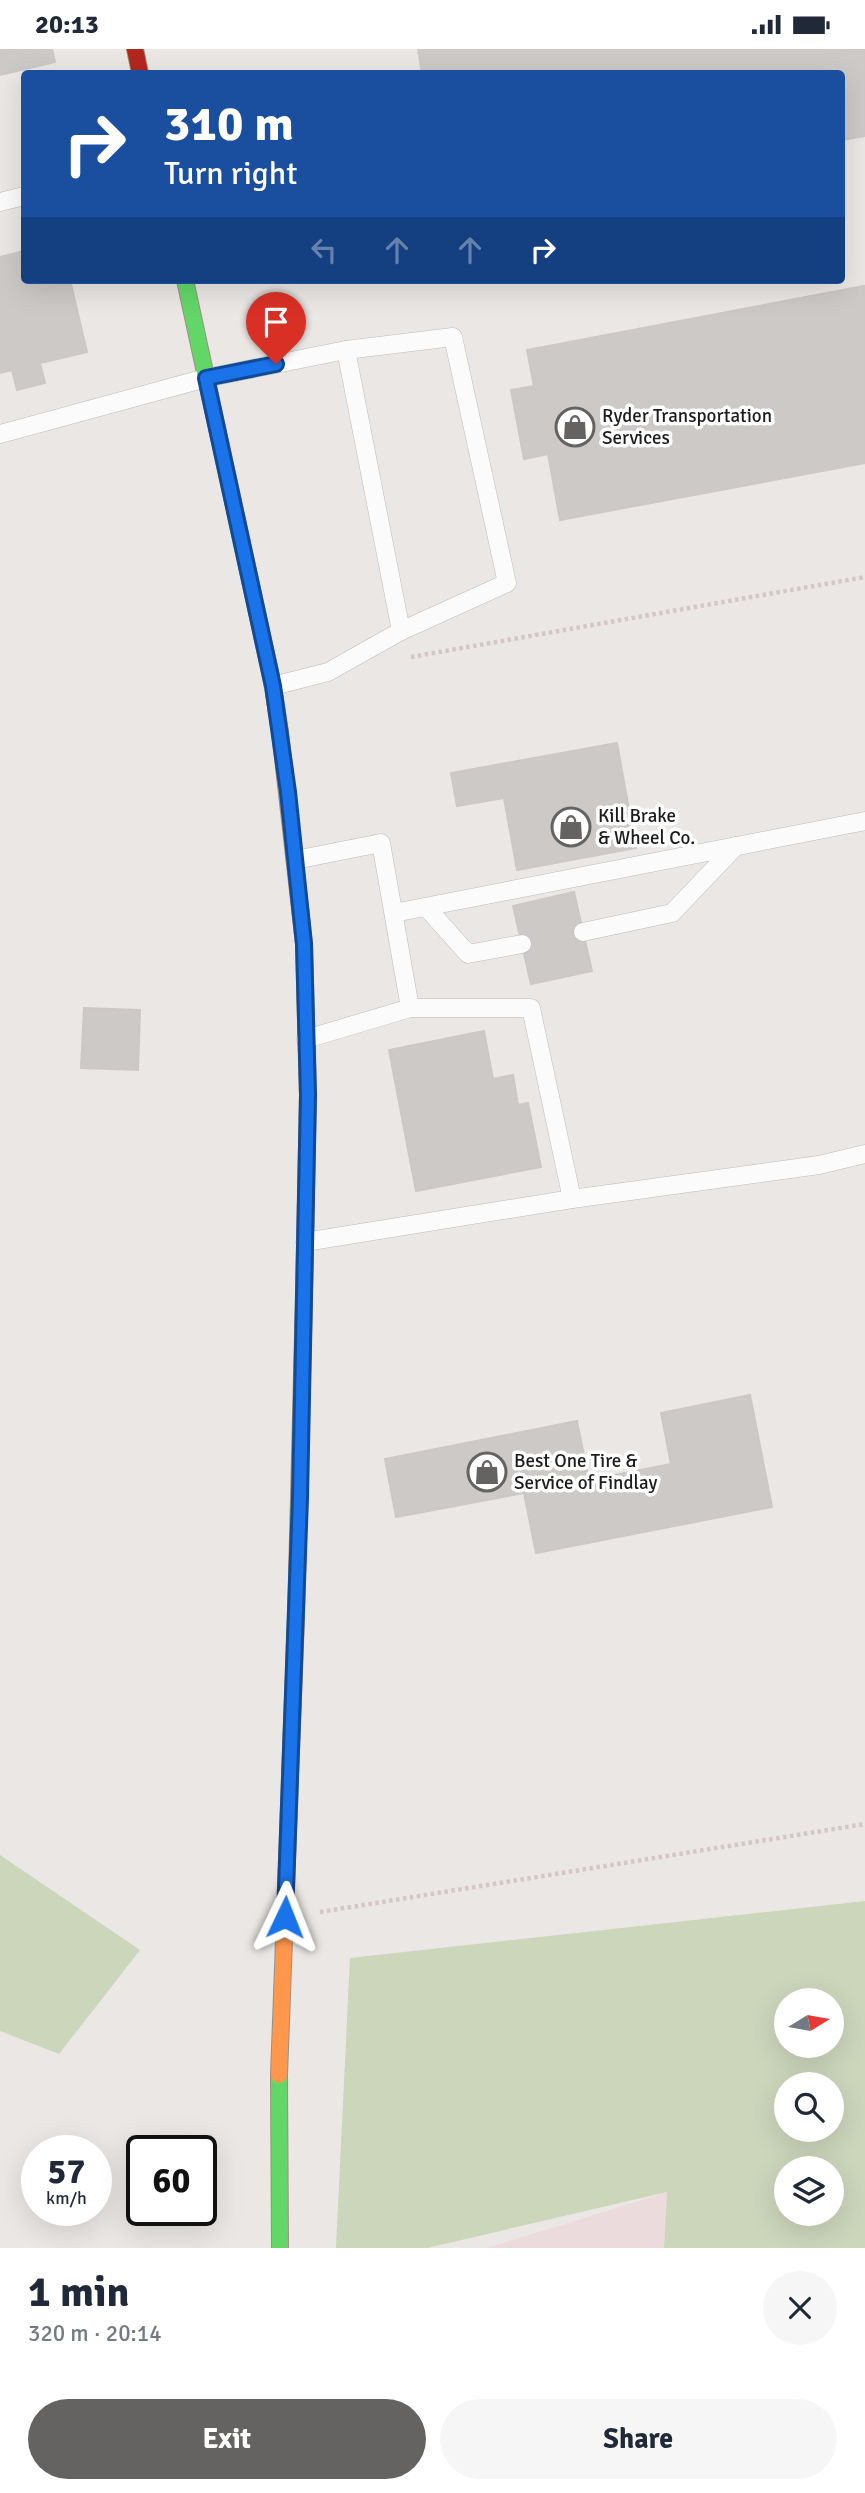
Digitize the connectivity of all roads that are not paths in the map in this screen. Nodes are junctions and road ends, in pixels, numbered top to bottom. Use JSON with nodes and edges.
{"nodes":[{"id":1,"x":135,"y":49,"type":"edge"},
{"id":2,"x":139,"y":70,"type":"edge"},
{"id":3,"x":21,"y":197,"type":"edge"},
{"id":4,"x":0,"y":202,"type":"edge"},
{"id":5,"x":186,"y":284,"type":"edge"},
{"id":6,"x":346,"y":350,"type":"junction"},
{"id":7,"x":206,"y":378,"type":"junction"},
{"id":8,"x":0,"y":433,"type":"edge"},
{"id":9,"x":401,"y":631,"type":"junction"},
{"id":10,"x":273,"y":686,"type":"junction"},
{"id":11,"x":865,"y":821,"type":"edge"},
{"id":12,"x":736,"y":846,"type":"junction"},
{"id":13,"x":295,"y":860,"type":"junction"},
{"id":14,"x":426,"y":907,"type":"junction"},
{"id":15,"x":394,"y":913,"type":"junction"},
{"id":16,"x":583,"y":932,"type":"dead end"},
{"id":17,"x":522,"y":944,"type":"dead end"},
{"id":18,"x":410,"y":1008,"type":"junction"},
{"id":19,"x":306,"y":1038,"type":"junction"},
{"id":20,"x":865,"y":1154,"type":"edge"},
{"id":21,"x":572,"y":1199,"type":"junction"},
{"id":22,"x":305,"y":1242,"type":"junction"},
{"id":23,"x":280,"y":2248,"type":"edge"}],
"edges":[{"from":1,"to":2,"type":"main road"},
{"from":3,"to":4,"type":"lane"},
{"from":5,"to":7,"type":"main road"},
{"from":6,"to":7,"type":"lane"},
{"from":6,"to":9,"type":"lane"},
{"from":6,"to":9,"type":"lane"},
{"from":7,"to":8,"type":"lane"},
{"from":7,"to":10,"type":"main road"},
{"from":9,"to":10,"type":"lane"},
{"from":10,"to":13,"type":"main road"},
{"from":11,"to":12,"type":"lane"},
{"from":12,"to":14,"type":"lane"},
{"from":12,"to":16,"type":"lane"},
{"from":13,"to":15,"type":"lane"},
{"from":13,"to":19,"type":"main road"},
{"from":14,"to":15,"type":"lane"},
{"from":14,"to":17,"type":"lane"},
{"from":15,"to":18,"type":"lane"},
{"from":18,"to":19,"type":"lane"},
{"from":18,"to":21,"type":"lane"},
{"from":19,"to":22,"type":"main road"},
{"from":20,"to":21,"type":"lane"},
{"from":21,"to":22,"type":"lane"},
{"from":22,"to":23,"type":"main road"}]}
